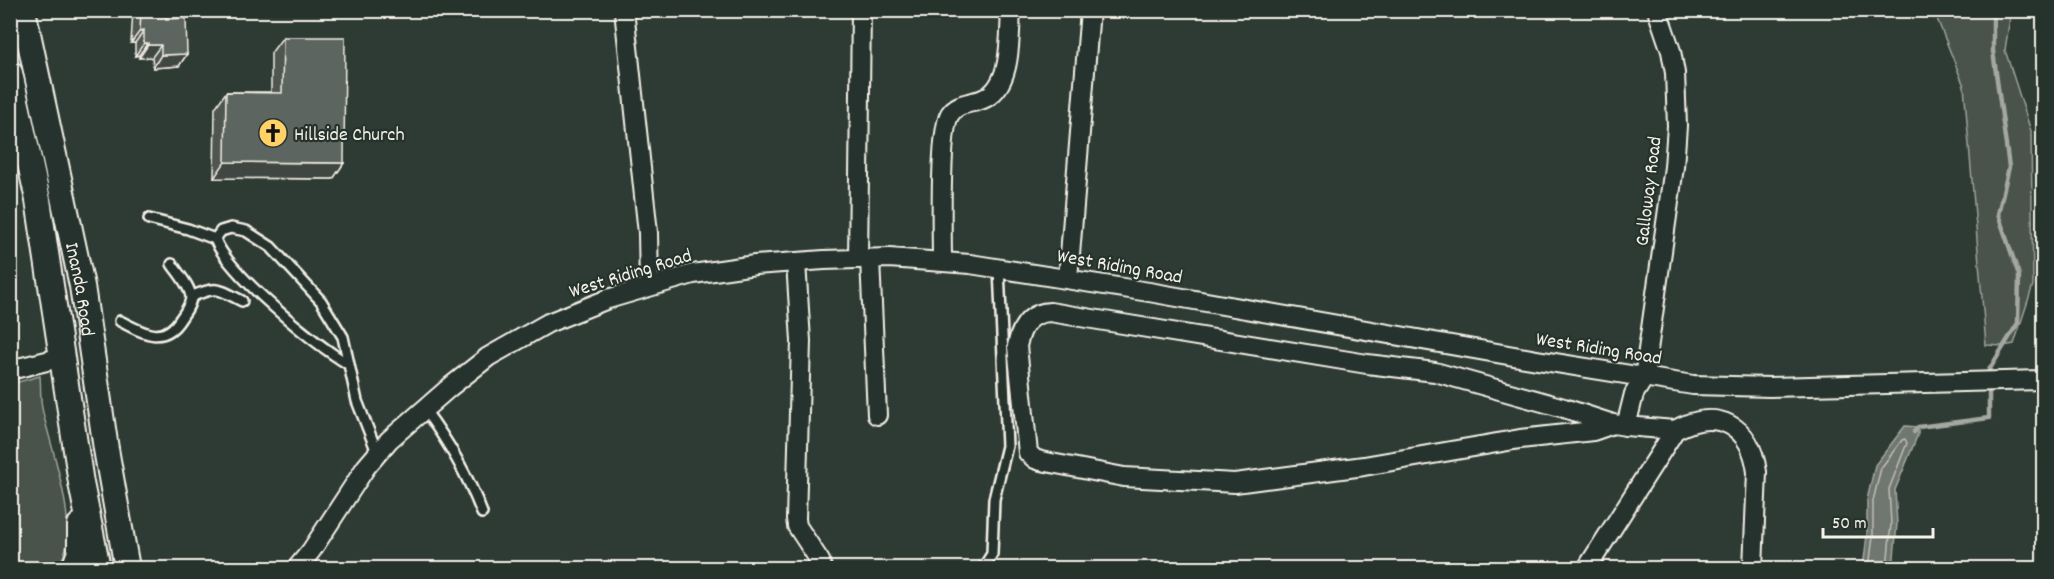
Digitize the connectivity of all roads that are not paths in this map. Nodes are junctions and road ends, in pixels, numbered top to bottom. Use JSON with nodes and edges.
{"nodes":[{"id":1,"x":23,"y":10,"type":"edge"},
{"id":2,"x":624,"y":10,"type":"edge"},
{"id":3,"x":861,"y":10,"type":"edge"},
{"id":4,"x":1011,"y":10,"type":"edge"},
{"id":5,"x":1090,"y":10,"type":"edge"},
{"id":6,"x":1657,"y":10,"type":"edge"},
{"id":7,"x":10,"y":73,"type":"edge"},
{"id":8,"x":149,"y":219,"type":"dead end"},
{"id":9,"x":216,"y":239,"type":"junction"},
{"id":10,"x":864,"y":259,"type":"junction"},
{"id":11,"x":942,"y":261,"type":"junction"},
{"id":12,"x":796,"y":262,"type":"junction"},
{"id":13,"x":172,"y":264,"type":"dead end"},
{"id":14,"x":999,"y":269,"type":"junction"},
{"id":15,"x":1068,"y":279,"type":"junction"},
{"id":16,"x":649,"y":285,"type":"junction"},
{"id":17,"x":191,"y":297,"type":"junction"},
{"id":18,"x":242,"y":302,"type":"dead end"},
{"id":19,"x":120,"y":321,"type":"dead end"},
{"id":20,"x":63,"y":357,"type":"junction"},
{"id":21,"x":348,"y":364,"type":"junction"},
{"id":22,"x":10,"y":370,"type":"edge"},
{"id":23,"x":1644,"y":378,"type":"junction"},
{"id":24,"x":2043,"y":380,"type":"edge"},
{"id":25,"x":424,"y":409,"type":"junction"},
{"id":26,"x":877,"y":415,"type":"dead end"},
{"id":27,"x":1619,"y":425,"type":"junction"},
{"id":28,"x":1647,"y":428,"type":"junction"},
{"id":29,"x":1675,"y":430,"type":"junction"},
{"id":30,"x":377,"y":452,"type":"junction"},
{"id":31,"x":1655,"y":461,"type":"junction"},
{"id":32,"x":81,"y":483,"type":"junction"},
{"id":33,"x":482,"y":513,"type":"dead end"},
{"id":34,"x":74,"y":568,"type":"edge"},
{"id":35,"x":98,"y":568,"type":"edge"},
{"id":36,"x":127,"y":568,"type":"edge"},
{"id":37,"x":297,"y":568,"type":"edge"},
{"id":38,"x":822,"y":568,"type":"edge"},
{"id":39,"x":983,"y":568,"type":"edge"},
{"id":40,"x":1587,"y":568,"type":"edge"},
{"id":41,"x":1753,"y":568,"type":"edge"}],
"edges":[{"from":1,"to":36,"type":"main road","name":"Inanda Road"},
{"from":2,"to":16,"type":"street"},
{"from":3,"to":10,"type":"street"},
{"from":4,"to":11,"type":"street"},
{"from":5,"to":15,"type":"street"},
{"from":6,"to":23,"type":"street","name":"Galloway Road"},
{"from":7,"to":20,"type":"main road","name":"Inanda Road"},
{"from":8,"to":9,"type":"lane"},
{"from":9,"to":21,"type":"lane"},
{"from":9,"to":21,"type":"lane"},
{"from":10,"to":11,"type":"street","name":"West Riding Road"},
{"from":10,"to":12,"type":"street","name":"West Riding Road"},
{"from":10,"to":26,"type":"street"},
{"from":11,"to":14,"type":"street","name":"West Riding Road"},
{"from":12,"to":16,"type":"street","name":"West Riding Road"},
{"from":12,"to":38,"type":"street"},
{"from":13,"to":17,"type":"lane"},
{"from":14,"to":15,"type":"street","name":"West Riding Road"},
{"from":14,"to":39,"type":"lane"},
{"from":15,"to":23,"type":"street","name":"West Riding Road"},
{"from":16,"to":25,"type":"street","name":"West Riding Road"},
{"from":17,"to":18,"type":"lane"},
{"from":17,"to":19,"type":"lane"},
{"from":20,"to":22,"type":"street"},
{"from":20,"to":32,"type":"main road","name":"Inanda Road"},
{"from":21,"to":30,"type":"lane"},
{"from":23,"to":24,"type":"street","name":"West Riding Road"},
{"from":23,"to":27,"type":"street","name":"Galloway Road"},
{"from":25,"to":30,"type":"street","name":"West Riding Road"},
{"from":25,"to":33,"type":"lane"},
{"from":27,"to":27,"type":"street"},
{"from":27,"to":28,"type":"street"},
{"from":28,"to":29,"type":"street"},
{"from":28,"to":31,"type":"street"},
{"from":29,"to":31,"type":"street"},
{"from":29,"to":41,"type":"street"},
{"from":30,"to":37,"type":"street","name":"West Riding Road"},
{"from":31,"to":40,"type":"street"},
{"from":32,"to":34,"type":"main road"},
{"from":32,"to":35,"type":"main road","name":"Inanda Road"}]}
